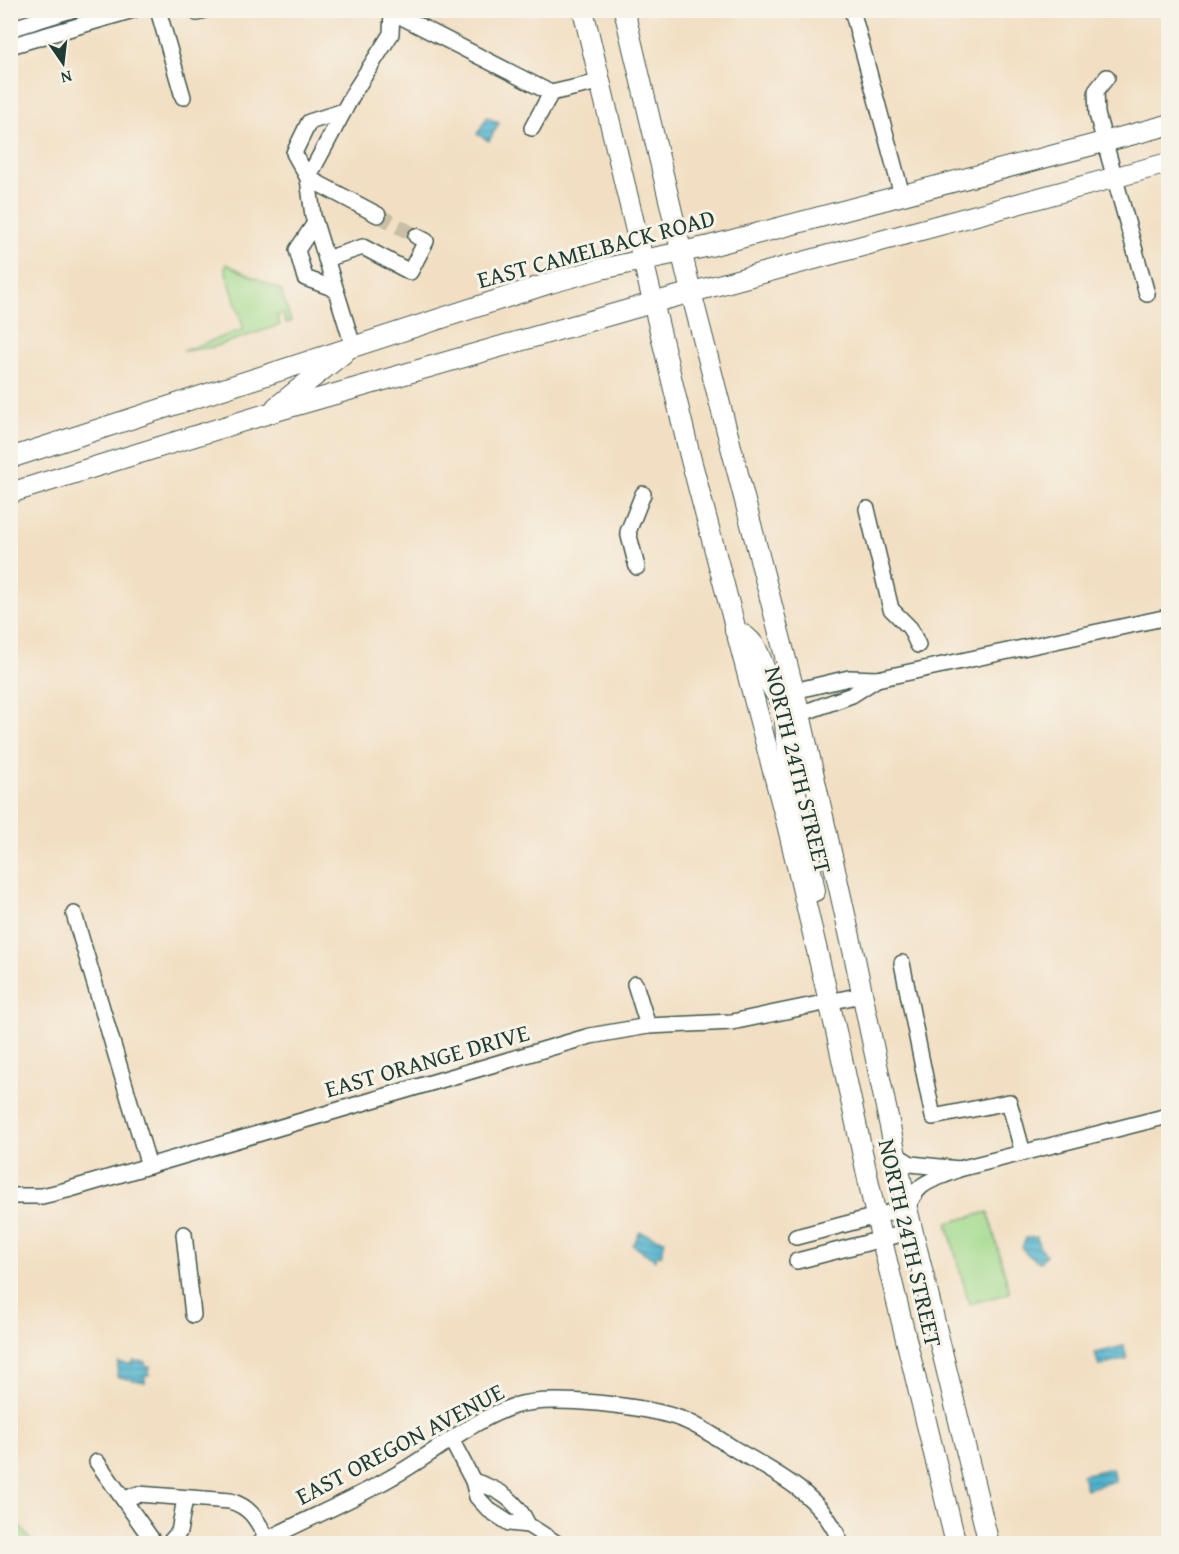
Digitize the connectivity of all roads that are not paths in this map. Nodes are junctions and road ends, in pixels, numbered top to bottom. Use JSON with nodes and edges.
{"nodes":[{"id":1,"x":71,"y":10,"type":"edge"},
{"id":2,"x":133,"y":10,"type":"edge"},
{"id":3,"x":159,"y":10,"type":"edge"},
{"id":4,"x":583,"y":10,"type":"edge"},
{"id":5,"x":624,"y":10,"type":"edge"},
{"id":6,"x":852,"y":10,"type":"edge"},
{"id":7,"x":392,"y":11,"type":"edge"},
{"id":8,"x":10,"y":29,"type":"edge"},
{"id":9,"x":10,"y":46,"type":"edge"},
{"id":10,"x":1107,"y":77,"type":"dead end"},
{"id":11,"x":599,"y":82,"type":"junction"},
{"id":12,"x":551,"y":93,"type":"junction"},
{"id":13,"x":183,"y":97,"type":"dead end"},
{"id":14,"x":344,"y":111,"type":"junction"},
{"id":15,"x":1168,"y":125,"type":"edge"},
{"id":16,"x":532,"y":128,"type":"dead end"},
{"id":17,"x":1105,"y":142,"type":"junction"},
{"id":18,"x":1168,"y":163,"type":"edge"},
{"id":19,"x":1116,"y":177,"type":"junction"},
{"id":20,"x":308,"y":178,"type":"junction"},
{"id":21,"x":902,"y":195,"type":"junction"},
{"id":22,"x":378,"y":215,"type":"tunnel mouth"},
{"id":23,"x":315,"y":223,"type":"junction"},
{"id":24,"x":416,"y":236,"type":"dead end"},
{"id":25,"x":682,"y":253,"type":"junction"},
{"id":26,"x":326,"y":259,"type":"junction"},
{"id":27,"x":642,"y":261,"type":"junction"},
{"id":28,"x":335,"y":288,"type":"junction"},
{"id":29,"x":691,"y":292,"type":"junction"},
{"id":30,"x":1147,"y":294,"type":"dead end"},
{"id":31,"x":652,"y":303,"type":"junction"},
{"id":32,"x":353,"y":346,"type":"junction"},
{"id":33,"x":267,"y":414,"type":"junction"},
{"id":34,"x":10,"y":458,"type":"edge"},
{"id":35,"x":10,"y":493,"type":"edge"},
{"id":36,"x":643,"y":494,"type":"dead end"},
{"id":37,"x":867,"y":509,"type":"dead end"},
{"id":38,"x":637,"y":567,"type":"dead end"},
{"id":39,"x":1168,"y":617,"type":"edge"},
{"id":40,"x":735,"y":631,"type":"junction"},
{"id":41,"x":918,"y":645,"type":"dead end"},
{"id":42,"x":877,"y":679,"type":"junction"},
{"id":43,"x":794,"y":704,"type":"junction"},
{"id":44,"x":74,"y":914,"type":"dead end"},
{"id":45,"x":902,"y":963,"type":"dead end"},
{"id":46,"x":635,"y":984,"type":"dead end"},
{"id":47,"x":862,"y":995,"type":"junction"},
{"id":48,"x":829,"y":1003,"type":"junction"},
{"id":49,"x":648,"y":1026,"type":"junction"},
{"id":50,"x":1168,"y":1116,"type":"edge"},
{"id":51,"x":1023,"y":1153,"type":"junction"},
{"id":52,"x":896,"y":1155,"type":"junction"},
{"id":53,"x":149,"y":1166,"type":"junction"},
{"id":54,"x":959,"y":1169,"type":"junction"},
{"id":55,"x":10,"y":1196,"type":"edge"},
{"id":56,"x":907,"y":1208,"type":"junction"},
{"id":57,"x":876,"y":1216,"type":"junction"},
{"id":58,"x":913,"y":1231,"type":"junction"},
{"id":59,"x":184,"y":1234,"type":"dead end"},
{"id":60,"x":796,"y":1237,"type":"dead end"},
{"id":61,"x":881,"y":1239,"type":"junction"},
{"id":62,"x":797,"y":1261,"type":"dead end"},
{"id":63,"x":193,"y":1315,"type":"dead end"},
{"id":64,"x":452,"y":1441,"type":"junction"},
{"id":65,"x":98,"y":1462,"type":"dead end"},
{"id":66,"x":473,"y":1481,"type":"junction"},
{"id":67,"x":185,"y":1498,"type":"junction"},
{"id":68,"x":125,"y":1499,"type":"junction"},
{"id":69,"x":528,"y":1525,"type":"junction"},
{"id":70,"x":262,"y":1541,"type":"edge"},
{"id":71,"x":155,"y":1544,"type":"edge"},
{"id":72,"x":168,"y":1544,"type":"edge"},
{"id":73,"x":558,"y":1544,"type":"edge"},
{"id":74,"x":841,"y":1544,"type":"edge"},
{"id":75,"x":956,"y":1544,"type":"edge"},
{"id":76,"x":989,"y":1544,"type":"edge"}],
"edges":[{"from":1,"to":8,"type":"street"},
{"from":2,"to":9,"type":"street"},
{"from":3,"to":13,"type":"street"},
{"from":4,"to":11,"type":"main road","name":"NORTH 24TH STREET"},
{"from":5,"to":25,"type":"main road","name":"NORTH 24TH STREET"},
{"from":6,"to":21,"type":"street"},
{"from":7,"to":12,"type":"street"},
{"from":7,"to":14,"type":"street"},
{"from":10,"to":17,"type":"street"},
{"from":11,"to":12,"type":"street"},
{"from":11,"to":27,"type":"main road","name":"NORTH 24TH STREET"},
{"from":12,"to":16,"type":"street"},
{"from":14,"to":20,"type":"street"},
{"from":14,"to":20,"type":"street"},
{"from":15,"to":17,"type":"main road","name":"EAST CAMELBACK ROAD"},
{"from":17,"to":19,"type":"street"},
{"from":17,"to":21,"type":"main road","name":"EAST CAMELBACK ROAD"},
{"from":18,"to":19,"type":"main road"},
{"from":19,"to":29,"type":"main road"},
{"from":19,"to":30,"type":"street"},
{"from":20,"to":22,"type":"street"},
{"from":20,"to":23,"type":"street"},
{"from":21,"to":25,"type":"main road","name":"EAST CAMELBACK ROAD"},
{"from":23,"to":26,"type":"street"},
{"from":23,"to":28,"type":"street"},
{"from":24,"to":26,"type":"street"},
{"from":25,"to":27,"type":"main road","name":"EAST CAMELBACK ROAD"},
{"from":25,"to":29,"type":"main road","name":"NORTH 24TH STREET"},
{"from":26,"to":28,"type":"street"},
{"from":27,"to":31,"type":"main road","name":"NORTH 24TH STREET"},
{"from":27,"to":32,"type":"main road","name":"EAST CAMELBACK ROAD"},
{"from":28,"to":32,"type":"street"},
{"from":29,"to":31,"type":"main road"},
{"from":29,"to":43,"type":"main road","name":"NORTH 24TH STREET"},
{"from":31,"to":33,"type":"main road"},
{"from":31,"to":40,"type":"main road","name":"NORTH 24TH STREET"},
{"from":32,"to":33,"type":"main road"},
{"from":32,"to":34,"type":"main road","name":"EAST CAMELBACK ROAD"},
{"from":33,"to":35,"type":"main road"},
{"from":36,"to":38,"type":"street"},
{"from":37,"to":41,"type":"street"},
{"from":39,"to":42,"type":"street"},
{"from":40,"to":43,"type":"main road"},
{"from":40,"to":48,"type":"main road","name":"NORTH 24TH STREET"},
{"from":42,"to":43,"type":"street"},
{"from":42,"to":43,"type":"street"},
{"from":43,"to":47,"type":"main road","name":"NORTH 24TH STREET"},
{"from":43,"to":48,"type":"main road"},
{"from":44,"to":53,"type":"street"},
{"from":45,"to":51,"type":"street"},
{"from":46,"to":49,"type":"street"},
{"from":47,"to":48,"type":"street","name":"EAST ORANGE DRIVE"},
{"from":47,"to":52,"type":"main road","name":"NORTH 24TH STREET"},
{"from":48,"to":49,"type":"street","name":"EAST ORANGE DRIVE"},
{"from":48,"to":57,"type":"main road","name":"NORTH 24TH STREET"},
{"from":49,"to":53,"type":"street","name":"EAST ORANGE DRIVE"},
{"from":50,"to":51,"type":"street"},
{"from":51,"to":54,"type":"street"},
{"from":52,"to":54,"type":"street"},
{"from":52,"to":56,"type":"main road","name":"NORTH 24TH STREET"},
{"from":53,"to":55,"type":"street","name":"EAST ORANGE DRIVE"},
{"from":54,"to":56,"type":"street"},
{"from":56,"to":57,"type":"street"},
{"from":56,"to":58,"type":"main road","name":"NORTH 24TH STREET"},
{"from":57,"to":60,"type":"street"},
{"from":57,"to":61,"type":"main road","name":"NORTH 24TH STREET"},
{"from":58,"to":61,"type":"street"},
{"from":58,"to":76,"type":"main road","name":"NORTH 24TH STREET"},
{"from":59,"to":63,"type":"street"},
{"from":61,"to":62,"type":"street"},
{"from":61,"to":75,"type":"main road","name":"NORTH 24TH STREET"},
{"from":64,"to":66,"type":"street"},
{"from":64,"to":70,"type":"street","name":"EAST OREGON AVENUE"},
{"from":64,"to":74,"type":"street","name":"EAST OREGON AVENUE"},
{"from":65,"to":68,"type":"street"},
{"from":66,"to":69,"type":"street"},
{"from":66,"to":69,"type":"street"},
{"from":67,"to":68,"type":"street"},
{"from":67,"to":70,"type":"street"},
{"from":67,"to":72,"type":"street"},
{"from":68,"to":71,"type":"street"},
{"from":69,"to":73,"type":"street"}]}
